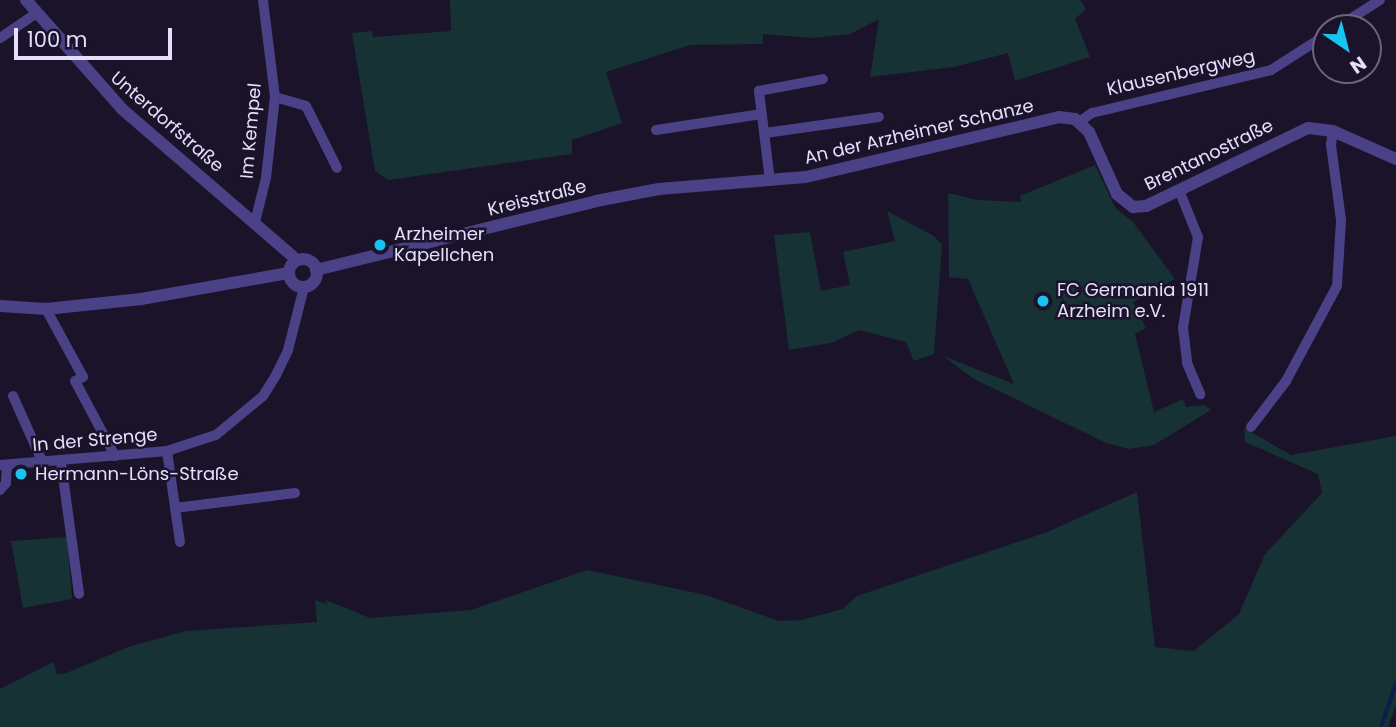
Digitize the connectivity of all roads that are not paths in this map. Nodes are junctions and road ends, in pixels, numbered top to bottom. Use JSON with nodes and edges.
{"nodes":[{"id":1,"x":26,"y":0,"type":"edge"},
{"id":2,"x":263,"y":0,"type":"edge"},
{"id":3,"x":1380,"y":0,"type":"edge"},
{"id":4,"x":35,"y":14,"type":"junction"},
{"id":5,"x":1358,"y":14,"type":"edge"},
{"id":6,"x":0,"y":38,"type":"edge"},
{"id":7,"x":1312,"y":44,"type":"edge"},
{"id":8,"x":823,"y":79,"type":"dead end"},
{"id":9,"x":275,"y":97,"type":"junction"},
{"id":10,"x":762,"y":114,"type":"junction"},
{"id":11,"x":879,"y":117,"type":"dead end"},
{"id":12,"x":1079,"y":122,"type":"junction"},
{"id":13,"x":656,"y":130,"type":"dead end"},
{"id":14,"x":1334,"y":131,"type":"junction"},
{"id":15,"x":765,"y":133,"type":"junction"},
{"id":16,"x":1396,"y":159,"type":"edge"},
{"id":17,"x":337,"y":168,"type":"dead end"},
{"id":18,"x":770,"y":181,"type":"junction"},
{"id":19,"x":1179,"y":190,"type":"junction"},
{"id":20,"x":255,"y":222,"type":"junction"},
{"id":21,"x":297,"y":260,"type":"junction"},
{"id":22,"x":316,"y":270,"type":"junction"},
{"id":23,"x":289,"y":273,"type":"junction"},
{"id":24,"x":304,"y":287,"type":"junction"},
{"id":25,"x":0,"y":306,"type":"edge"},
{"id":26,"x":46,"y":309,"type":"junction"},
{"id":27,"x":1200,"y":394,"type":"dead end"},
{"id":28,"x":13,"y":396,"type":"dead end"},
{"id":29,"x":1251,"y":427,"type":"dead end"},
{"id":30,"x":167,"y":451,"type":"junction"},
{"id":31,"x":115,"y":456,"type":"junction"},
{"id":32,"x":61,"y":462,"type":"junction"},
{"id":33,"x":43,"y":463,"type":"junction"},
{"id":34,"x":3,"y":465,"type":"edge"},
{"id":35,"x":0,"y":490,"type":"edge"},
{"id":36,"x":295,"y":494,"type":"dead end"},
{"id":37,"x":175,"y":508,"type":"junction"},
{"id":38,"x":180,"y":542,"type":"dead end"},
{"id":39,"x":79,"y":594,"type":"dead end"}],
"edges":[{"from":1,"to":4,"type":"street","name":"Unterdorfstraße"},
{"from":2,"to":9,"type":"street","name":"Im Kempel"},
{"from":3,"to":5,"type":"street"},
{"from":4,"to":6,"type":"street"},
{"from":4,"to":20,"type":"street","name":"Unterdorfstraße"},
{"from":7,"to":12,"type":"street","name":"Klausenbergweg"},
{"from":8,"to":10,"type":"street"},
{"from":9,"to":17,"type":"street"},
{"from":9,"to":20,"type":"street","name":"Im Kempel"},
{"from":10,"to":13,"type":"street"},
{"from":10,"to":15,"type":"street"},
{"from":11,"to":15,"type":"street","name":"An der Arzheimer Schanze"},
{"from":12,"to":18,"type":"street","name":"An der Arzheimer Schanze"},
{"from":12,"to":19,"type":"street","name":"Brentanostraße"},
{"from":14,"to":16,"type":"street","name":"Brentanostraße"},
{"from":14,"to":19,"type":"street","name":"Brentanostraße"},
{"from":14,"to":29,"type":"street"},
{"from":15,"to":18,"type":"street"},
{"from":18,"to":22,"type":"street","name":"Kreisstraße"},
{"from":19,"to":27,"type":"street"},
{"from":20,"to":21,"type":"street","name":"Unterdorfstraße"},
{"from":21,"to":22,"type":"street"},
{"from":21,"to":23,"type":"street"},
{"from":22,"to":24,"type":"street"},
{"from":23,"to":24,"type":"street"},
{"from":23,"to":26,"type":"street"},
{"from":24,"to":30,"type":"street","name":"In der Strenge"},
{"from":25,"to":26,"type":"street"},
{"from":26,"to":31,"type":"street"},
{"from":28,"to":33,"type":"street"},
{"from":30,"to":31,"type":"street","name":"In der Strenge"},
{"from":30,"to":37,"type":"street"},
{"from":31,"to":32,"type":"street","name":"In der Strenge"},
{"from":32,"to":33,"type":"street","name":"In der Strenge"},
{"from":32,"to":39,"type":"street"},
{"from":33,"to":34,"type":"street","name":"In der Strenge"},
{"from":34,"to":35,"type":"street","name":"In der Strenge"},
{"from":36,"to":37,"type":"street"},
{"from":37,"to":38,"type":"street"}]}
